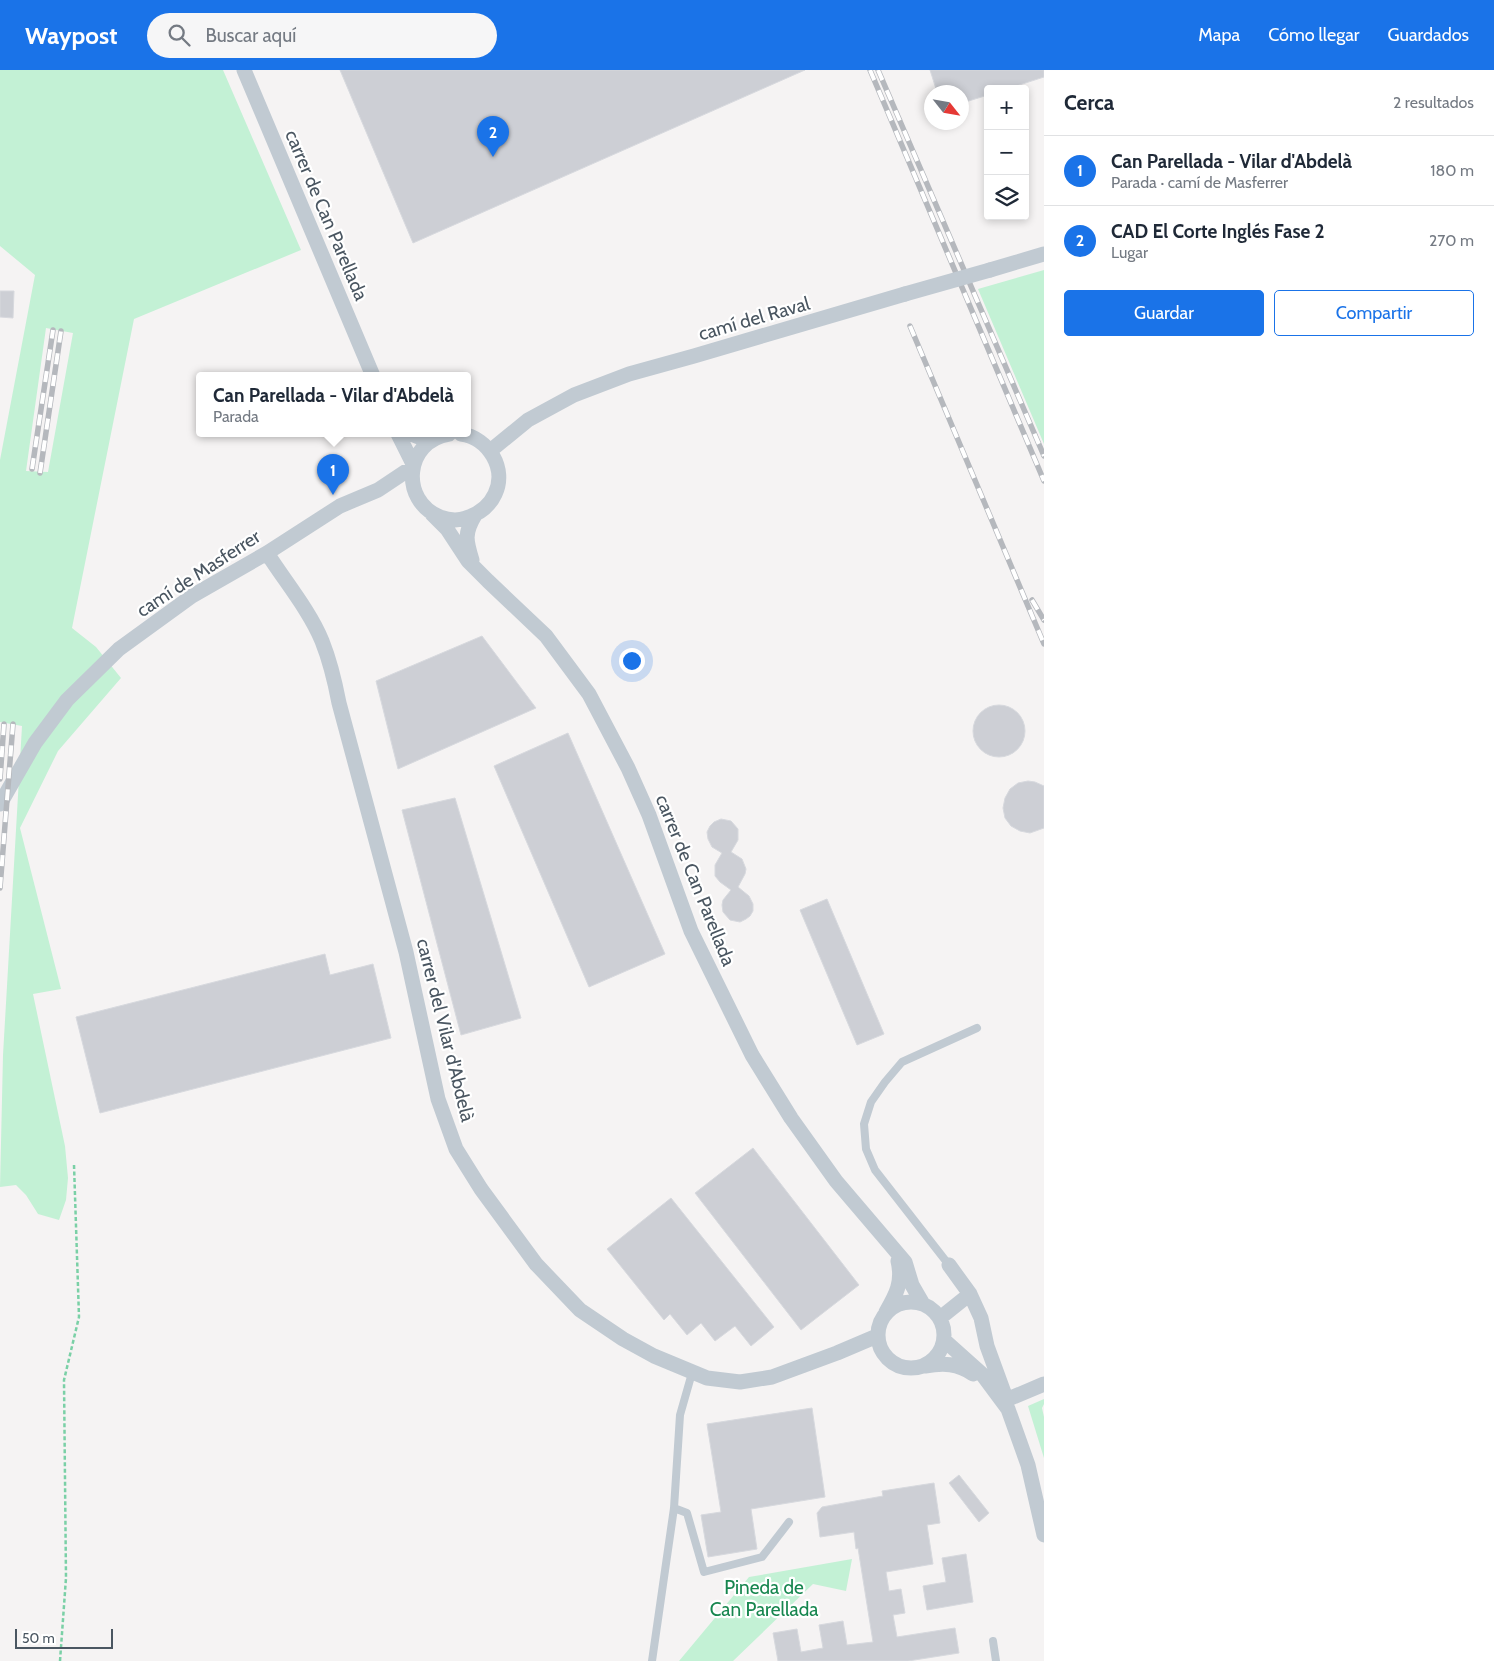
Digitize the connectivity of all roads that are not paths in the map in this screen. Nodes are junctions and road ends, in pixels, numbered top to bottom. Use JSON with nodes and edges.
{"nodes":[{"id":1,"x":244,"y":70,"type":"edge"},
{"id":2,"x":1044,"y":254,"type":"edge"},
{"id":3,"x":371,"y":372,"type":"edge"},
{"id":4,"x":471,"y":436,"type":"edge"},
{"id":5,"x":399,"y":437,"type":"edge"},
{"id":6,"x":418,"y":437,"type":"edge"},
{"id":7,"x":438,"y":437,"type":"edge"},
{"id":8,"x":429,"y":442,"type":"junction"},
{"id":9,"x":490,"y":451,"type":"junction"},
{"id":10,"x":413,"y":467,"type":"junction"},
{"id":11,"x":414,"y":491,"type":"junction"},
{"id":12,"x":366,"y":494,"type":"junction"},
{"id":13,"x":432,"y":514,"type":"junction"},
{"id":14,"x":475,"y":515,"type":"junction"},
{"id":15,"x":267,"y":553,"type":"junction"},
{"id":16,"x":488,"y":582,"type":"junction"},
{"id":17,"x":0,"y":804,"type":"edge"},
{"id":18,"x":978,"y":1028,"type":"dead end"},
{"id":19,"x":894,"y":1248,"type":"junction"},
{"id":20,"x":949,"y":1265,"type":"joint"},
{"id":21,"x":970,"y":1294,"type":"junction"},
{"id":22,"x":923,"y":1304,"type":"junction"},
{"id":23,"x":884,"y":1316,"type":"junction"},
{"id":24,"x":940,"y":1318,"type":"junction"},
{"id":25,"x":877,"y":1336,"type":"junction"},
{"id":26,"x":944,"y":1340,"type":"junction"},
{"id":27,"x":838,"y":1353,"type":"junction"},
{"id":28,"x":884,"y":1356,"type":"junction"},
{"id":29,"x":925,"y":1366,"type":"junction"},
{"id":30,"x":692,"y":1373,"type":"junction"},
{"id":31,"x":1044,"y":1384,"type":"edge"},
{"id":32,"x":994,"y":1390,"type":"junction"},
{"id":33,"x":1007,"y":1405,"type":"junction"},
{"id":34,"x":674,"y":1508,"type":"junction"},
{"id":35,"x":789,"y":1522,"type":"dead end"},
{"id":36,"x":1044,"y":1535,"type":"edge"},
{"id":37,"x":993,"y":1641,"type":"dead end"},
{"id":38,"x":652,"y":1661,"type":"edge"},
{"id":39,"x":996,"y":1661,"type":"edge"}],
"edges":[{"from":1,"to":3,"type":"street","name":"carrer de Can Parellada"},
{"from":2,"to":9,"type":"street","name":"camí del Raval","bridge":true},
{"from":4,"to":9,"type":"street"},
{"from":5,"to":10,"type":"street"},
{"from":6,"to":8,"type":"street"},
{"from":7,"to":8,"type":"street"},
{"from":8,"to":10,"type":"street"},
{"from":9,"to":14,"type":"street"},
{"from":10,"to":11,"type":"street"},
{"from":10,"to":12,"type":"street","name":"camí de Masferrer"},
{"from":11,"to":12,"type":"street","name":"camí de Masferrer"},
{"from":11,"to":13,"type":"street","name":"carrer de Can Parellada"},
{"from":12,"to":15,"type":"street","name":"camí de Masferrer"},
{"from":13,"to":14,"type":"street"},
{"from":13,"to":16,"type":"street","name":"carrer de Can Parellada"},
{"from":14,"to":16,"type":"street","name":"carrer de Can Parellada"},
{"from":15,"to":17,"type":"street","name":"camí de Masferrer"},
{"from":15,"to":30,"type":"street","name":"carrer del Vilar d'Abdelà"},
{"from":16,"to":19,"type":"street","name":"carrer de Can Parellada"},
{"from":18,"to":20,"type":"lane"},
{"from":19,"to":22,"type":"street","name":"carrer de Can Parellada"},
{"from":19,"to":23,"type":"street","name":"carrer de Can Parellada"},
{"from":20,"to":21,"type":"street"},
{"from":21,"to":24,"type":"street"},
{"from":21,"to":33,"type":"street"},
{"from":22,"to":23,"type":"street"},
{"from":22,"to":24,"type":"street"},
{"from":23,"to":25,"type":"street"},
{"from":24,"to":26,"type":"street"},
{"from":25,"to":27,"type":"street","name":"carrer del Vilar d'Abdelà"},
{"from":25,"to":28,"type":"street"},
{"from":26,"to":29,"type":"street"},
{"from":26,"to":32,"type":"street"},
{"from":27,"to":28,"type":"street","name":"carrer del Vilar d'Abdelà"},
{"from":27,"to":30,"type":"street","name":"carrer del Vilar d'Abdelà"},
{"from":28,"to":29,"type":"street"},
{"from":29,"to":32,"type":"street"},
{"from":30,"to":34,"type":"lane"},
{"from":31,"to":33,"type":"street"},
{"from":32,"to":33,"type":"street"},
{"from":33,"to":36,"type":"street"},
{"from":34,"to":35,"type":"lane"},
{"from":34,"to":38,"type":"lane"},
{"from":37,"to":39,"type":"lane"}]}
